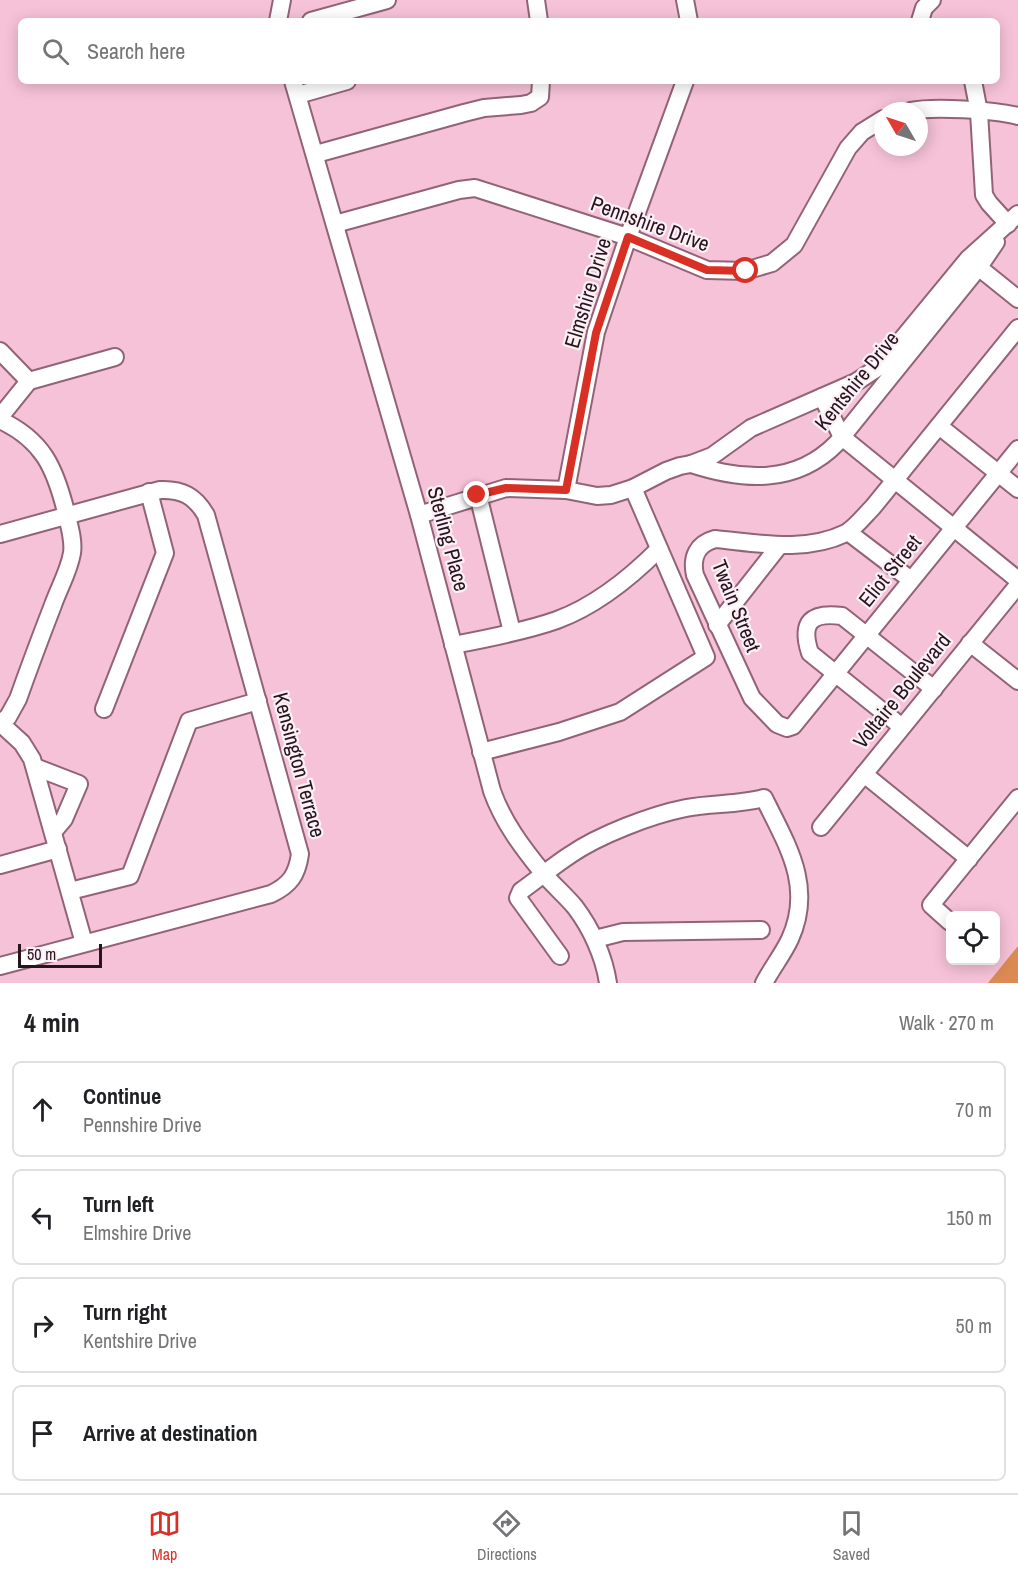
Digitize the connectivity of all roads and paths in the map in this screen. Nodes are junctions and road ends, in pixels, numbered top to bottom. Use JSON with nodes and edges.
{"nodes":[{"id":1,"x":282,"y":0,"type":"edge"},
{"id":2,"x":387,"y":0,"type":"edge"},
{"id":3,"x":536,"y":0,"type":"edge"},
{"id":4,"x":685,"y":0,"type":"edge"},
{"id":5,"x":932,"y":0,"type":"edge"},
{"id":6,"x":279,"y":18,"type":"edge"},
{"id":7,"x":322,"y":18,"type":"edge"},
{"id":8,"x":539,"y":18,"type":"edge"},
{"id":9,"x":688,"y":18,"type":"edge"},
{"id":10,"x":921,"y":18,"type":"edge"},
{"id":11,"x":325,"y":84,"type":"edge"},
{"id":12,"x":542,"y":84,"type":"edge"},
{"id":13,"x":684,"y":84,"type":"edge"},
{"id":14,"x":974,"y":84,"type":"edge"},
{"id":15,"x":296,"y":88,"type":"edge"},
{"id":16,"x":928,"y":110,"type":"edge"},
{"id":17,"x":979,"y":112,"type":"junction"},
{"id":18,"x":1018,"y":116,"type":"edge"},
{"id":19,"x":874,"y":125,"type":"edge"},
{"id":20,"x":316,"y":154,"type":"junction"},
{"id":21,"x":1013,"y":219,"type":"edge"},
{"id":22,"x":335,"y":224,"type":"junction"},
{"id":23,"x":628,"y":237,"type":"junction"},
{"id":24,"x":973,"y":263,"type":"junction"},
{"id":25,"x":1018,"y":299,"type":"edge"},
{"id":26,"x":1018,"y":328,"type":"edge"},
{"id":27,"x":0,"y":351,"type":"edge"},
{"id":28,"x":115,"y":357,"type":"dead end"},
{"id":29,"x":29,"y":381,"type":"junction"},
{"id":30,"x":822,"y":397,"type":"junction"},
{"id":31,"x":0,"y":418,"type":"edge"},
{"id":32,"x":939,"y":426,"type":"junction"},
{"id":33,"x":842,"y":436,"type":"junction"},
{"id":34,"x":1018,"y":449,"type":"edge"},
{"id":35,"x":691,"y":464,"type":"junction"},
{"id":36,"x":999,"y":473,"type":"junction"},
{"id":37,"x":895,"y":480,"type":"junction"},
{"id":38,"x":633,"y":488,"type":"junction"},
{"id":39,"x":1018,"y":489,"type":"edge"},
{"id":40,"x":566,"y":490,"type":"junction"},
{"id":41,"x":149,"y":492,"type":"junction"},
{"id":42,"x":477,"y":495,"type":"junction"},
{"id":43,"x":419,"y":515,"type":"junction"},
{"id":44,"x":67,"y":516,"type":"junction"},
{"id":45,"x":954,"y":528,"type":"junction"},
{"id":46,"x":848,"y":532,"type":"junction"},
{"id":47,"x":0,"y":534,"type":"edge"},
{"id":48,"x":779,"y":546,"type":"junction"},
{"id":49,"x":659,"y":549,"type":"junction"},
{"id":50,"x":911,"y":580,"type":"junction"},
{"id":51,"x":1018,"y":580,"type":"edge"},
{"id":52,"x":1018,"y":585,"type":"edge"},
{"id":53,"x":717,"y":625,"type":"junction"},
{"id":54,"x":512,"y":632,"type":"junction"},
{"id":55,"x":867,"y":635,"type":"junction"},
{"id":56,"x":970,"y":643,"type":"junction"},
{"id":57,"x":453,"y":645,"type":"junction"},
{"id":58,"x":835,"y":674,"type":"junction"},
{"id":59,"x":1018,"y":681,"type":"edge"},
{"id":60,"x":934,"y":688,"type":"junction"},
{"id":61,"x":258,"y":701,"type":"junction"},
{"id":62,"x":104,"y":709,"type":"dead end"},
{"id":63,"x":797,"y":721,"type":"joint"},
{"id":64,"x":0,"y":723,"type":"edge"},
{"id":65,"x":902,"y":727,"type":"junction"},
{"id":66,"x":481,"y":752,"type":"junction"},
{"id":67,"x":35,"y":767,"type":"junction"},
{"id":68,"x":864,"y":774,"type":"junction"},
{"id":69,"x":1015,"y":808,"type":"edge"},
{"id":70,"x":821,"y":827,"type":"dead end"},
{"id":71,"x":55,"y":841,"type":"junction"},
{"id":72,"x":969,"y":859,"type":"junction"},
{"id":73,"x":0,"y":865,"type":"edge"},
{"id":74,"x":544,"y":874,"type":"junction"},
{"id":75,"x":70,"y":891,"type":"junction"},
{"id":76,"x":946,"y":918,"type":"edge"},
{"id":77,"x":761,"y":930,"type":"dead end"},
{"id":78,"x":595,"y":939,"type":"junction"},
{"id":79,"x":84,"y":943,"type":"junction"},
{"id":80,"x":560,"y":957,"type":"dead end"},
{"id":81,"x":0,"y":966,"type":"edge"},
{"id":82,"x":608,"y":983,"type":"edge"},
{"id":83,"x":764,"y":983,"type":"edge"}],
"edges":[{"from":1,"to":6,"type":"street"},
{"from":2,"to":7,"type":"street"},
{"from":3,"to":8,"type":"street"},
{"from":4,"to":9,"type":"street"},
{"from":5,"to":10,"type":"street"},
{"from":11,"to":15,"type":"street"},
{"from":12,"to":20,"type":"street"},
{"from":13,"to":23,"type":"street","name":"Elmshire Drive"},
{"from":14,"to":17,"type":"street"},
{"from":15,"to":20,"type":"street","name":"Sterling Place"},
{"from":16,"to":17,"type":"street"},
{"from":17,"to":18,"type":"street"},
{"from":17,"to":21,"type":"street"},
{"from":19,"to":23,"type":"street","name":"Pennshire Drive"},
{"from":20,"to":22,"type":"street","name":"Sterling Place"},
{"from":21,"to":24,"type":"street","name":"Kentshire Drive"},
{"from":22,"to":23,"type":"street","name":"Pennshire Drive"},
{"from":22,"to":43,"type":"street","name":"Sterling Place"},
{"from":23,"to":40,"type":"street","name":"Elmshire Drive"},
{"from":24,"to":25,"type":"street"},
{"from":24,"to":30,"type":"street","name":"Kentshire Drive"},
{"from":24,"to":33,"type":"street","name":"Kentshire Drive"},
{"from":26,"to":32,"type":"street","name":"Twain Street"},
{"from":27,"to":29,"type":"street"},
{"from":28,"to":29,"type":"street"},
{"from":29,"to":31,"type":"street"},
{"from":30,"to":33,"type":"street"},
{"from":30,"to":35,"type":"street","name":"Kentshire Drive"},
{"from":31,"to":44,"type":"street"},
{"from":32,"to":36,"type":"street"},
{"from":32,"to":37,"type":"street","name":"Twain Street"},
{"from":33,"to":35,"type":"street","name":"Kentshire Drive"},
{"from":33,"to":37,"type":"street"},
{"from":34,"to":36,"type":"street","name":"Eliot Street"},
{"from":35,"to":38,"type":"street","name":"Kentshire Drive"},
{"from":36,"to":39,"type":"street"},
{"from":36,"to":45,"type":"street","name":"Eliot Street"},
{"from":37,"to":45,"type":"street"},
{"from":37,"to":46,"type":"street","name":"Twain Street"},
{"from":38,"to":40,"type":"street","name":"Kentshire Drive"},
{"from":38,"to":49,"type":"street"},
{"from":40,"to":42,"type":"street","name":"Kentshire Drive"},
{"from":41,"to":44,"type":"street","name":"Kensington Terrace"},
{"from":41,"to":61,"type":"street","name":"Kensington Terrace"},
{"from":41,"to":62,"type":"street"},
{"from":42,"to":43,"type":"street","name":"Kentshire Drive"},
{"from":42,"to":54,"type":"street"},
{"from":43,"to":57,"type":"street","name":"Sterling Place"},
{"from":44,"to":47,"type":"street","name":"Kensington Terrace"},
{"from":44,"to":64,"type":"street"},
{"from":45,"to":50,"type":"street","name":"Eliot Street"},
{"from":45,"to":51,"type":"street"},
{"from":46,"to":48,"type":"street","name":"Twain Street"},
{"from":46,"to":50,"type":"street"},
{"from":48,"to":53,"type":"street"},
{"from":48,"to":53,"type":"street","name":"Twain Street"},
{"from":49,"to":54,"type":"street"},
{"from":49,"to":66,"type":"street"},
{"from":50,"to":55,"type":"street","name":"Eliot Street"},
{"from":52,"to":56,"type":"street","name":"Voltaire Boulevard"},
{"from":53,"to":63,"type":"street","name":"Twain Street"},
{"from":54,"to":57,"type":"street"},
{"from":55,"to":58,"type":"street","name":"Eliot Street"},
{"from":55,"to":58,"type":"street"},
{"from":55,"to":60,"type":"street"},
{"from":56,"to":59,"type":"street"},
{"from":56,"to":60,"type":"street","name":"Voltaire Boulevard"},
{"from":57,"to":66,"type":"street","name":"Sterling Place"},
{"from":58,"to":63,"type":"street","name":"Eliot Street"},
{"from":58,"to":65,"type":"street"},
{"from":60,"to":65,"type":"street","name":"Voltaire Boulevard"},
{"from":61,"to":75,"type":"street"},
{"from":61,"to":79,"type":"street","name":"Kensington Terrace"},
{"from":64,"to":67,"type":"street"},
{"from":65,"to":68,"type":"street","name":"Voltaire Boulevard"},
{"from":66,"to":74,"type":"street","name":"Sterling Place"},
{"from":67,"to":71,"type":"street"},
{"from":67,"to":71,"type":"street"},
{"from":68,"to":70,"type":"street","name":"Voltaire Boulevard"},
{"from":68,"to":72,"type":"street"},
{"from":69,"to":72,"type":"street"},
{"from":71,"to":73,"type":"street"},
{"from":71,"to":75,"type":"street"},
{"from":72,"to":76,"type":"street"},
{"from":74,"to":78,"type":"street","name":"Sterling Place"},
{"from":74,"to":80,"type":"street"},
{"from":74,"to":83,"type":"street"},
{"from":75,"to":79,"type":"street"},
{"from":77,"to":78,"type":"street"},
{"from":78,"to":82,"type":"street","name":"Sterling Place"},
{"from":79,"to":81,"type":"street","name":"Kensington Terrace"}]}
